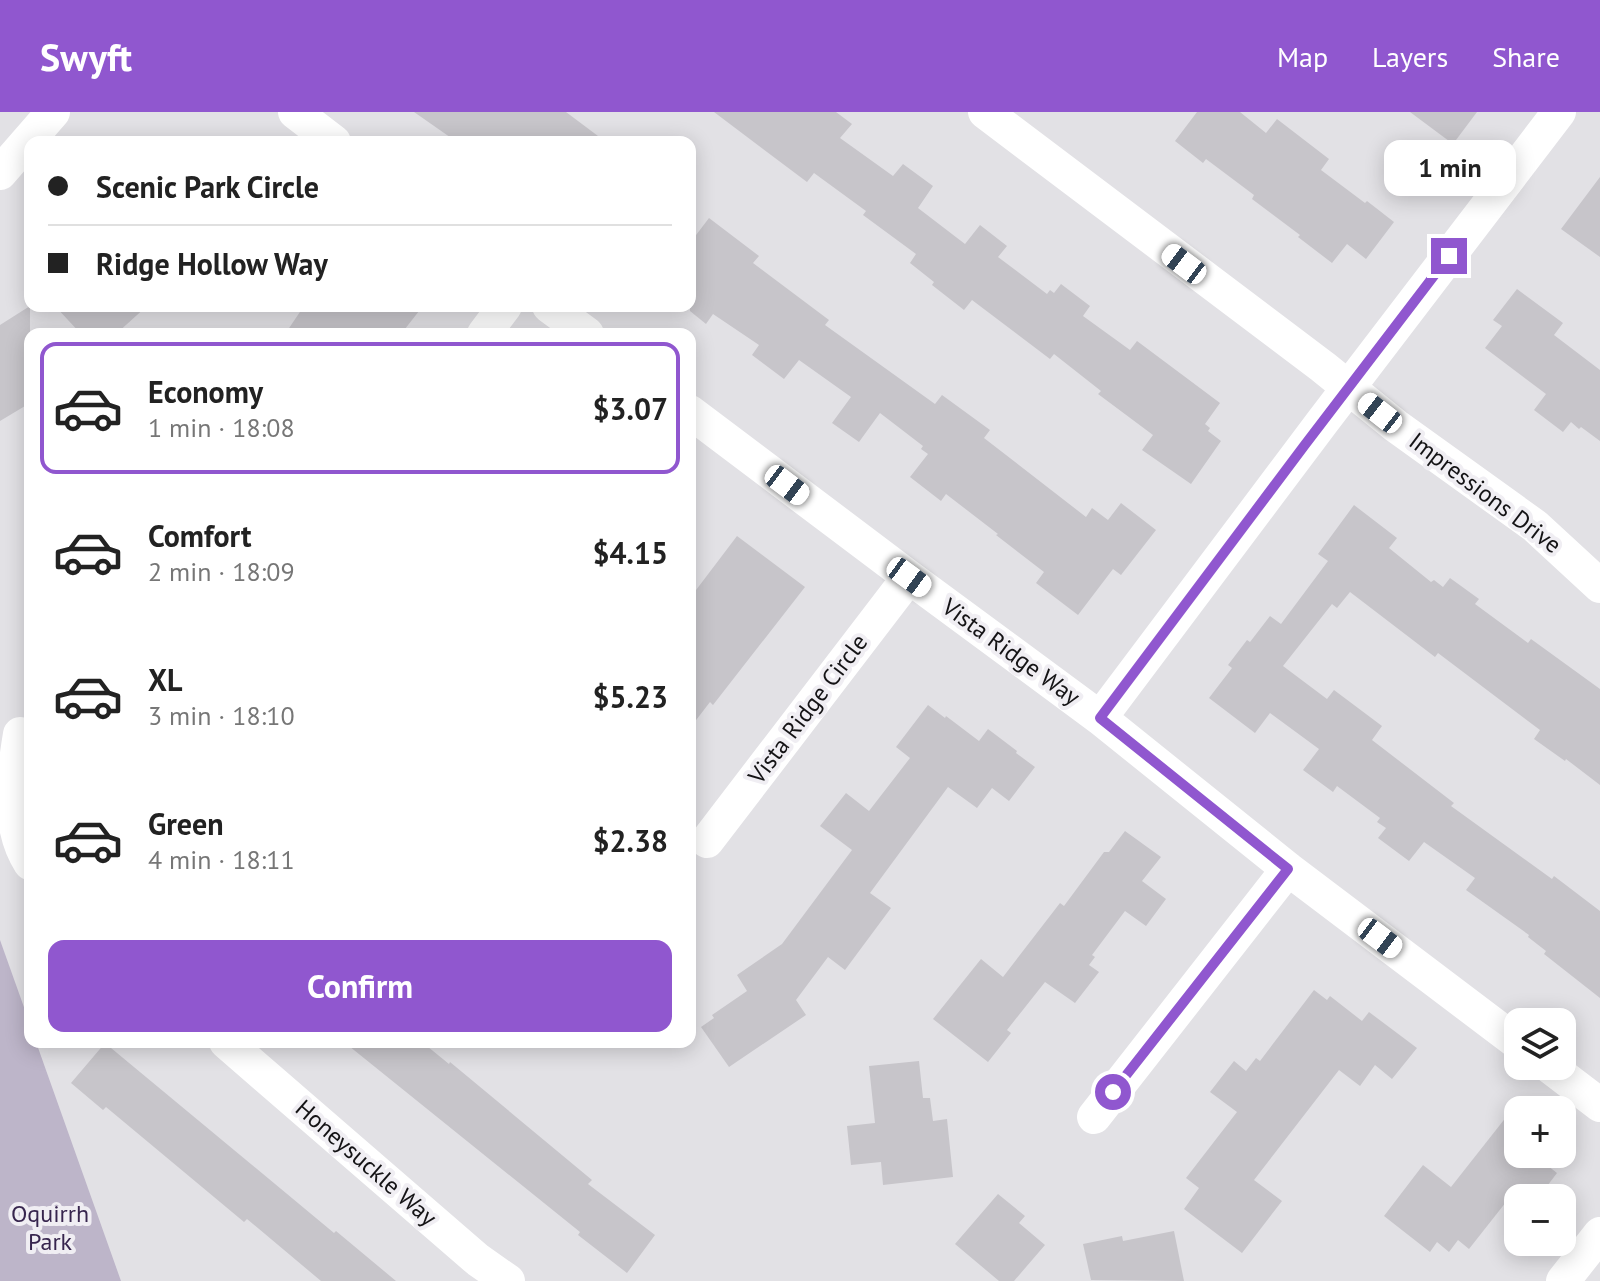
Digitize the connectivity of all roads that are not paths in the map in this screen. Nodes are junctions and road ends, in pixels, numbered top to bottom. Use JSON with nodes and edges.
{"nodes":[{"id":1,"x":53,"y":112,"type":"edge"},
{"id":2,"x":295,"y":112,"type":"edge"},
{"id":3,"x":985,"y":112,"type":"edge"},
{"id":4,"x":1559,"y":112,"type":"edge"},
{"id":5,"x":32,"y":136,"type":"edge"},
{"id":6,"x":326,"y":136,"type":"edge"},
{"id":7,"x":24,"y":145,"type":"edge"},
{"id":8,"x":0,"y":173,"type":"edge"},
{"id":9,"x":557,"y":312,"type":"edge"},
{"id":10,"x":579,"y":328,"type":"edge"},
{"id":11,"x":1349,"y":388,"type":"junction"},
{"id":12,"x":696,"y":417,"type":"edge"},
{"id":13,"x":909,"y":577,"type":"junction"},
{"id":14,"x":1600,"y":586,"type":"edge"},
{"id":15,"x":1100,"y":718,"type":"junction"},
{"id":16,"x":20,"y":734,"type":"dead end"},
{"id":17,"x":7,"y":785,"type":"edge"},
{"id":18,"x":707,"y":841,"type":"dead end"},
{"id":19,"x":24,"y":849,"type":"edge"},
{"id":20,"x":1288,"y":869,"type":"junction"},
{"id":21,"x":1504,"y":1032,"type":"edge"},
{"id":22,"x":232,"y":1048,"type":"edge"},
{"id":23,"x":1567,"y":1080,"type":"edge"},
{"id":24,"x":1600,"y":1105,"type":"edge"},
{"id":25,"x":1094,"y":1117,"type":"dead end"},
{"id":26,"x":1600,"y":1234,"type":"edge"},
{"id":27,"x":470,"y":1270,"type":"edge"},
{"id":28,"x":508,"y":1281,"type":"edge"},
{"id":29,"x":1563,"y":1281,"type":"edge"}],
"edges":[{"from":1,"to":5,"type":"street"},
{"from":2,"to":6,"type":"street"},
{"from":3,"to":11,"type":"street","name":"Impressions Drive"},
{"from":4,"to":11,"type":"street"},
{"from":7,"to":8,"type":"street"},
{"from":9,"to":10,"type":"street"},
{"from":11,"to":14,"type":"street","name":"Impressions Drive"},
{"from":11,"to":15,"type":"street"},
{"from":12,"to":13,"type":"street","name":"Vista Ridge Way"},
{"from":13,"to":15,"type":"street","name":"Vista Ridge Way"},
{"from":13,"to":18,"type":"street","name":"Vista Ridge Circle"},
{"from":15,"to":20,"type":"street","name":"Vista Ridge Way"},
{"from":16,"to":17,"type":"street"},
{"from":17,"to":19,"type":"street"},
{"from":20,"to":21,"type":"street","name":"Vista Ridge Way"},
{"from":20,"to":25,"type":"street"},
{"from":22,"to":27,"type":"street","name":"Honeysuckle Way"},
{"from":23,"to":24,"type":"street"},
{"from":26,"to":29,"type":"street"},
{"from":27,"to":28,"type":"street","name":"Honeysuckle Way"}]}
